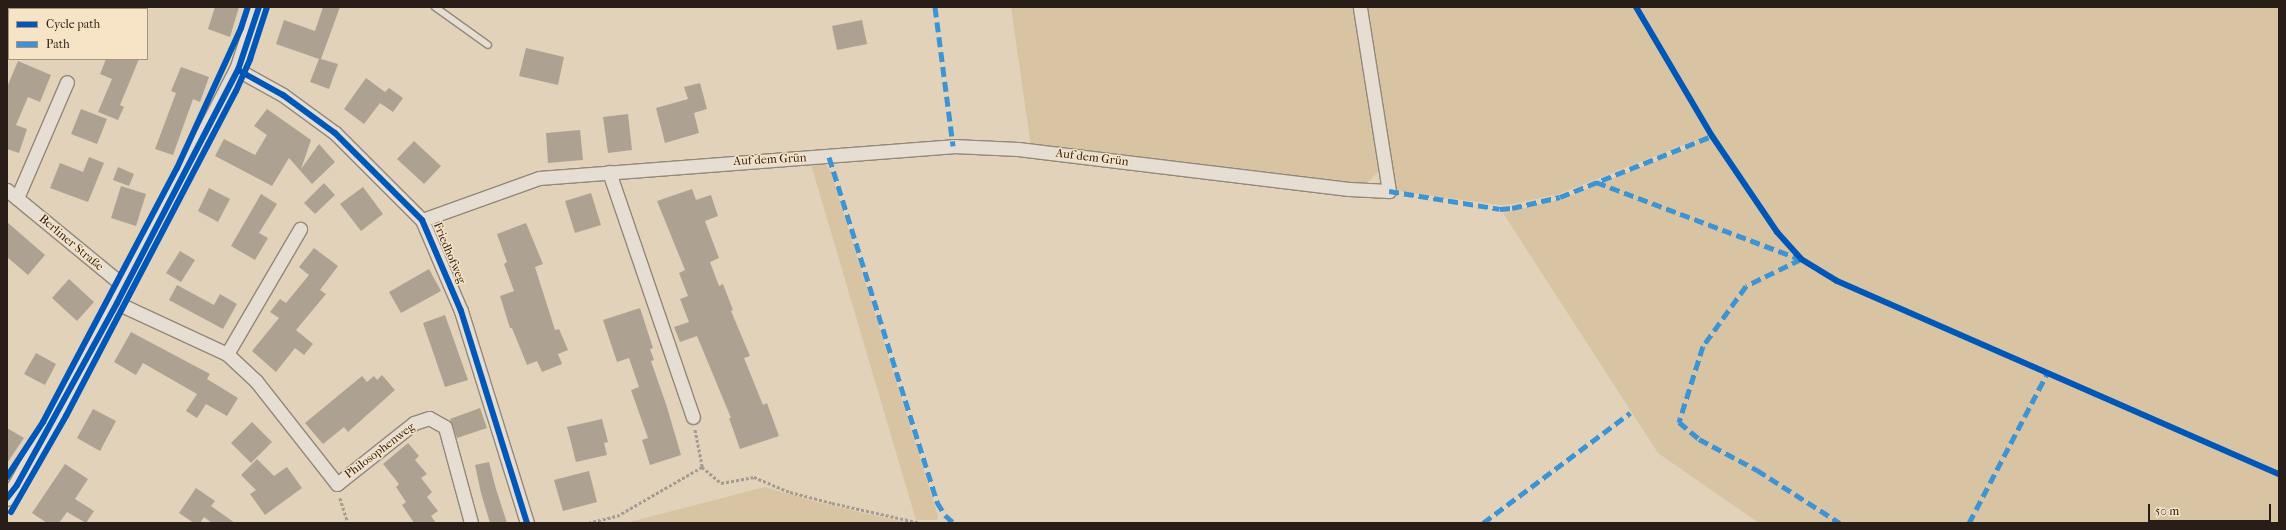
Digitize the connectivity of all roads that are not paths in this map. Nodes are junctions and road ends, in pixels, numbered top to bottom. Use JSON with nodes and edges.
{"nodes":[{"id":1,"x":259,"y":7,"type":"edge"},
{"id":2,"x":435,"y":7,"type":"edge"},
{"id":3,"x":1360,"y":7,"type":"edge"},
{"id":4,"x":488,"y":46,"type":"dead end"},
{"id":5,"x":238,"y":70,"type":"junction"},
{"id":6,"x":67,"y":82,"type":"dead end"},
{"id":7,"x":610,"y":172,"type":"junction"},
{"id":8,"x":12,"y":194,"type":"edge"},
{"id":9,"x":422,"y":220,"type":"junction"},
{"id":10,"x":300,"y":229,"type":"dead end"},
{"id":11,"x":125,"y":287,"type":"junction"},
{"id":12,"x":117,"y":303,"type":"junction"},
{"id":13,"x":227,"y":354,"type":"junction"},
{"id":14,"x":693,"y":417,"type":"road end"},
{"id":15,"x":7,"y":498,"type":"edge"},
{"id":16,"x":471,"y":523,"type":"edge"},
{"id":17,"x":527,"y":523,"type":"edge"}],
"edges":[{"from":1,"to":5,"type":"street"},
{"from":2,"to":4,"type":"lane"},
{"from":3,"to":7,"type":"street","name":"Auf dem Grün"},
{"from":5,"to":9,"type":"street","name":"Friedhofweg"},
{"from":5,"to":11,"type":"street"},
{"from":6,"to":8,"type":"street","name":"Berliner Straße"},
{"from":7,"to":9,"type":"street","name":"Auf dem Grün"},
{"from":7,"to":14,"type":"street"},
{"from":8,"to":11,"type":"street","name":"Berliner Straße"},
{"from":9,"to":17,"type":"street","name":"Friedhofweg"},
{"from":10,"to":13,"type":"street"},
{"from":11,"to":12,"type":"street"},
{"from":12,"to":13,"type":"street","name":"Philosophenweg"},
{"from":12,"to":15,"type":"street"},
{"from":13,"to":16,"type":"street","name":"Philosophenweg"}]}
